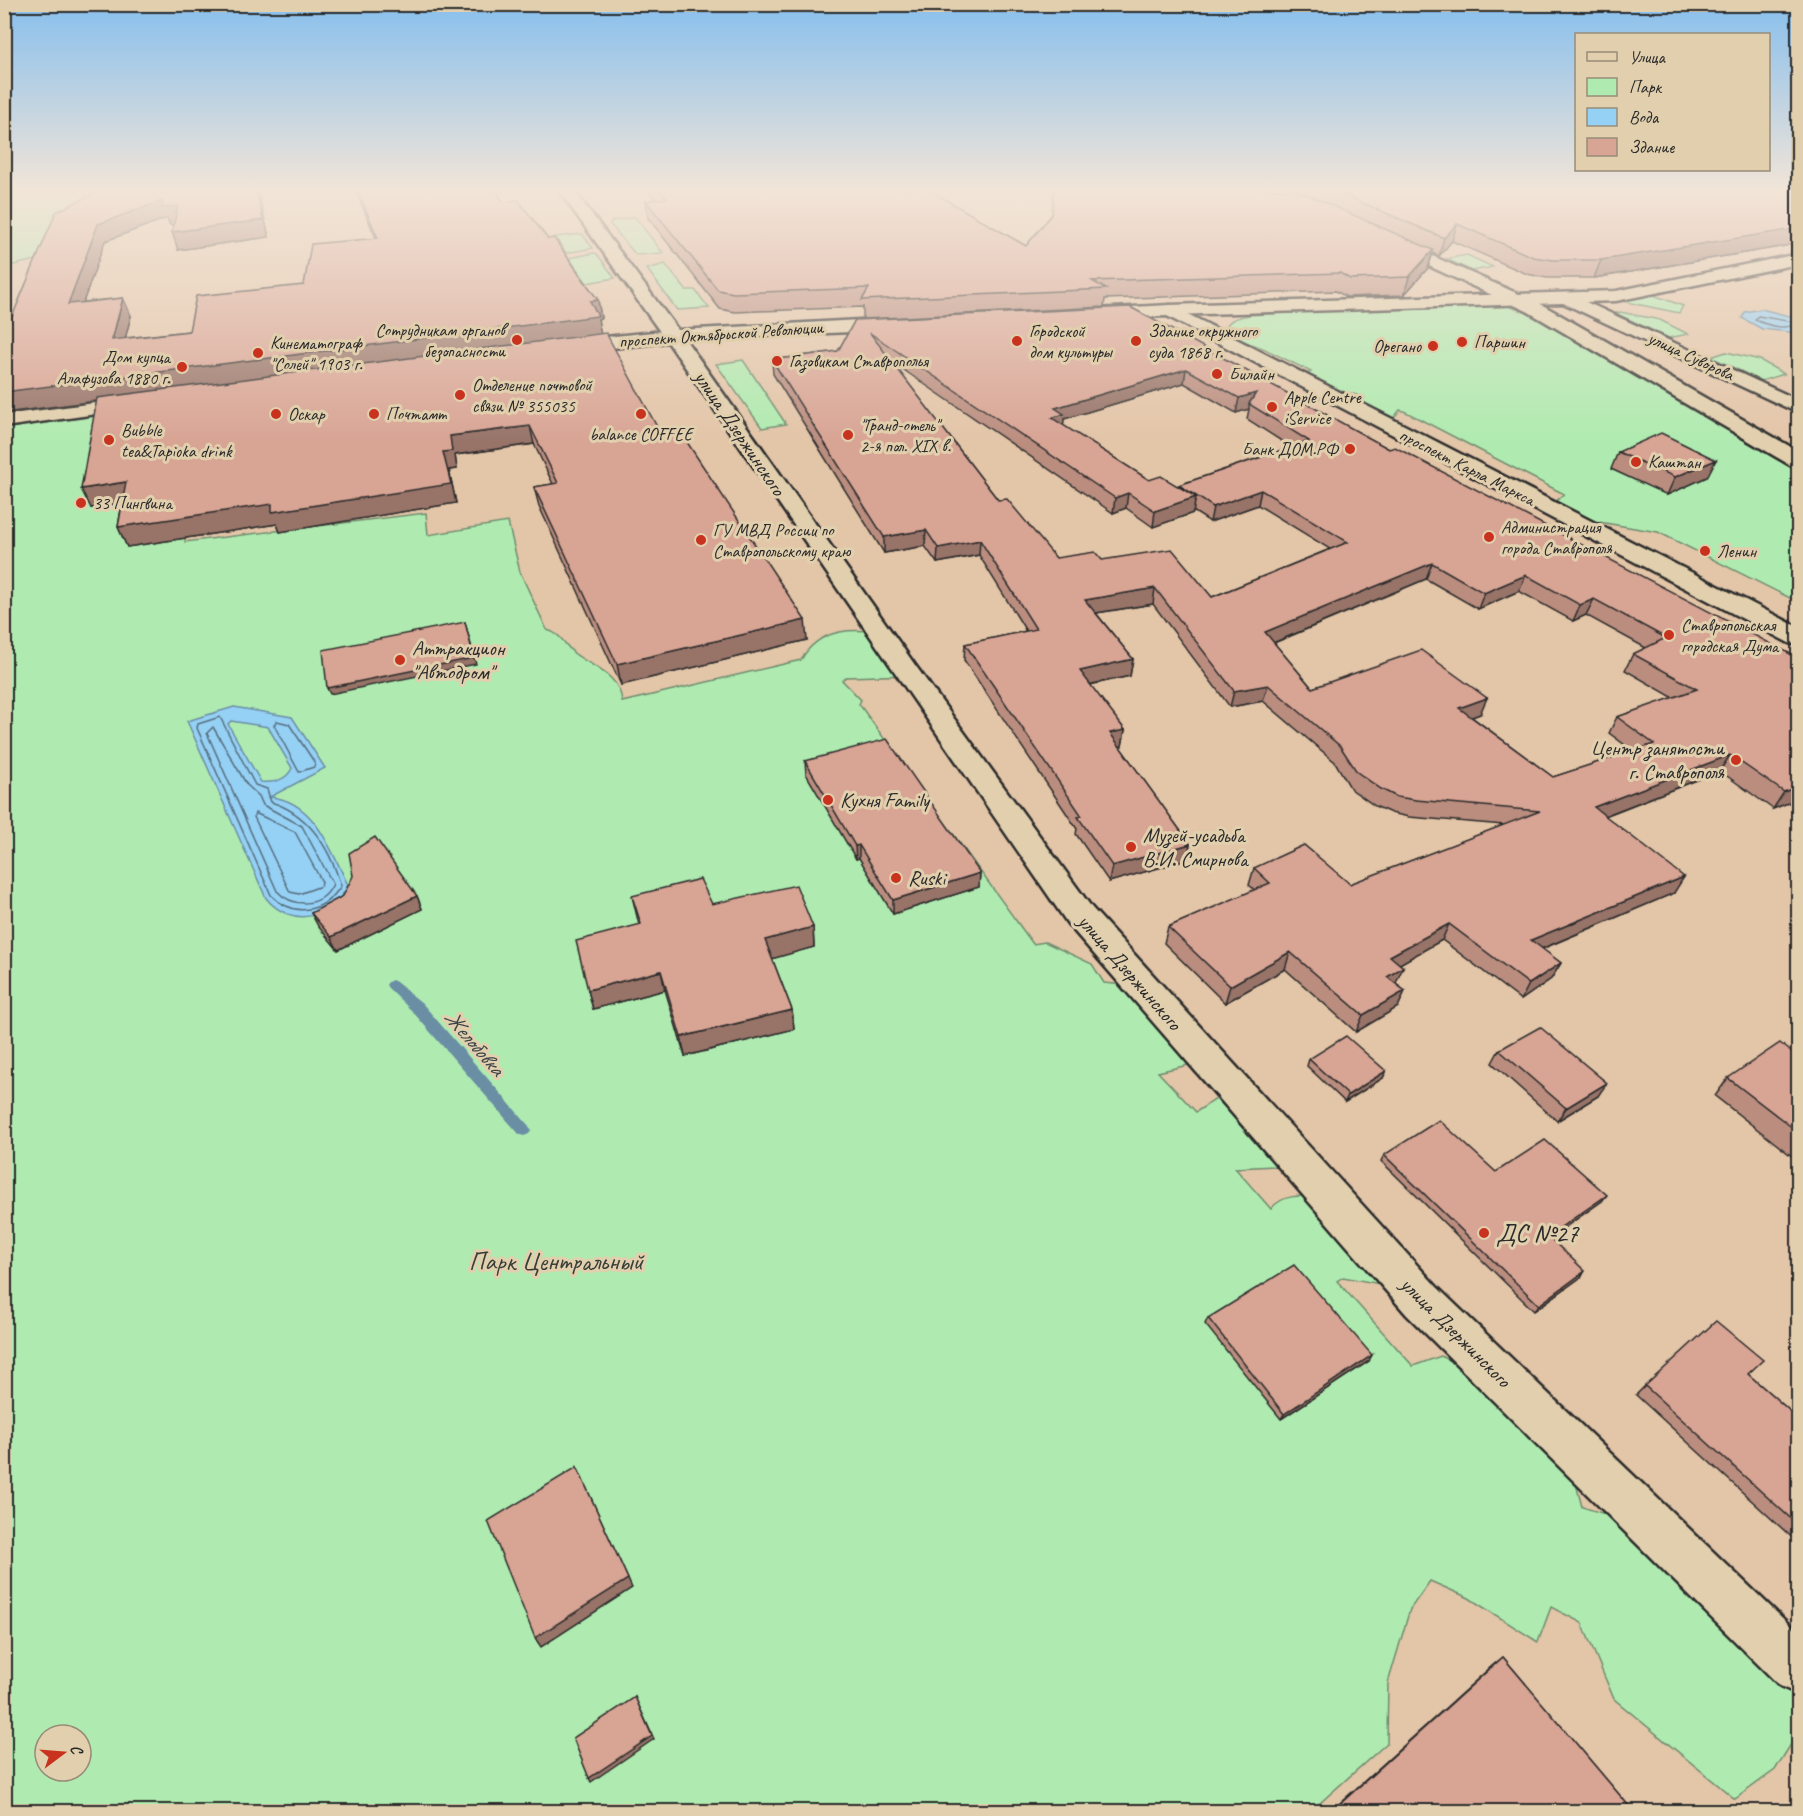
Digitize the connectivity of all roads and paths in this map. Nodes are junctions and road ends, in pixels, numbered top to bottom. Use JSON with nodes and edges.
{"nodes":[{"id":1,"x":628,"y":274,"type":"edge"},
{"id":2,"x":1459,"y":274,"type":"edge"},
{"id":3,"x":1725,"y":274,"type":"edge"},
{"id":4,"x":1512,"y":298,"type":"junction"},
{"id":5,"x":1548,"y":298,"type":"junction"},
{"id":6,"x":1170,"y":310,"type":"junction"},
{"id":7,"x":1077,"y":314,"type":"edge"},
{"id":8,"x":913,"y":323,"type":"edge"},
{"id":9,"x":674,"y":336,"type":"junction"},
{"id":10,"x":549,"y":350,"type":"edge"},
{"id":11,"x":161,"y":400,"type":"edge"},
{"id":12,"x":1798,"y":407,"type":"edge"},
{"id":13,"x":4,"y":421,"type":"edge"},
{"id":14,"x":1798,"y":460,"type":"edge"},
{"id":15,"x":1798,"y":637,"type":"edge"},
{"id":16,"x":1798,"y":1668,"type":"edge"}],
"edges":[{"from":1,"to":9,"type":"street","name":"улица Дзержинского"},
{"from":2,"to":4,"type":"street"},
{"from":3,"to":5,"type":"street"},
{"from":4,"to":5,"type":"street"},
{"from":4,"to":6,"type":"street"},
{"from":4,"to":14,"type":"street"},
{"from":5,"to":12,"type":"street","name":"улица Суворова"},
{"from":6,"to":7,"type":"street"},
{"from":6,"to":15,"type":"street","name":"проспект Карла Маркса"},
{"from":8,"to":9,"type":"street","name":"проспект Октябрьской Революции"},
{"from":9,"to":10,"type":"street","name":"проспект Октябрьской Революции"},
{"from":9,"to":16,"type":"street","name":"улица Дзержинского"},
{"from":11,"to":13,"type":"street"}]}
